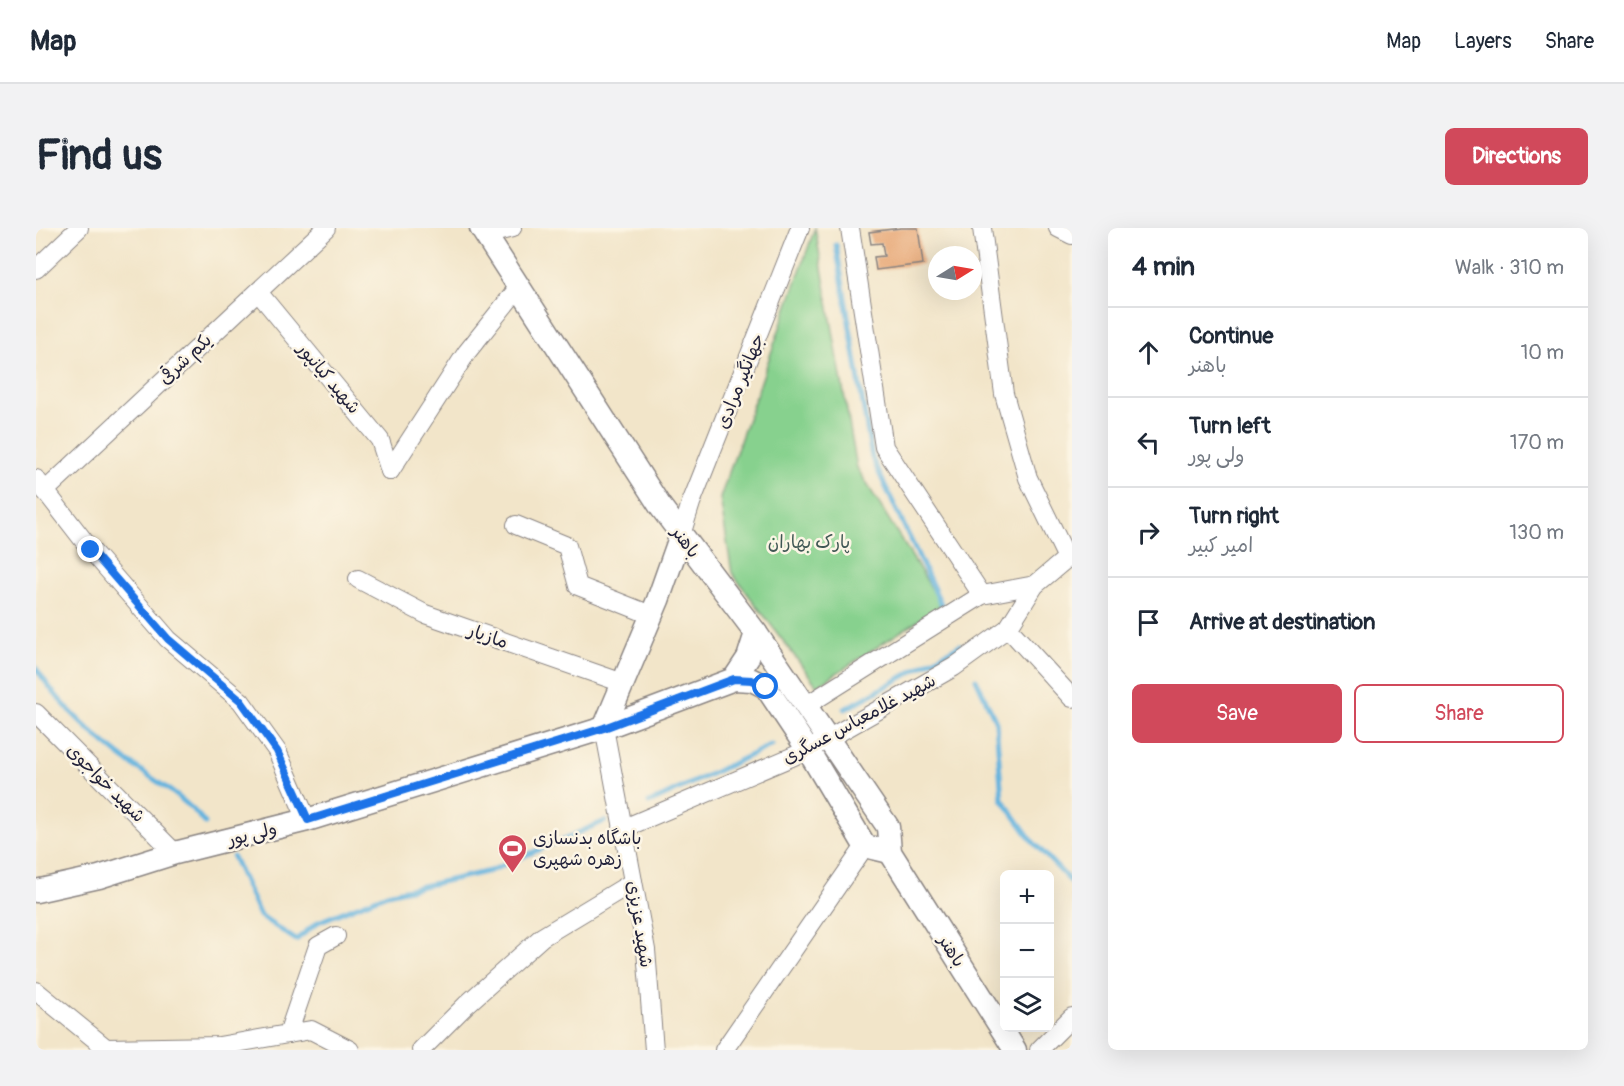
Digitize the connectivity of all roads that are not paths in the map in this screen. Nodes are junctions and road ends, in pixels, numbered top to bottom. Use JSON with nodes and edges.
{"nodes":[{"id":1,"x":79,"y":228,"type":"edge"},
{"id":2,"x":326,"y":228,"type":"edge"},
{"id":3,"x":512,"y":228,"type":"edge"},
{"id":4,"x":800,"y":228,"type":"edge"},
{"id":5,"x":850,"y":228,"type":"edge"},
{"id":6,"x":982,"y":228,"type":"edge"},
{"id":7,"x":1058,"y":228,"type":"edge"},
{"id":8,"x":483,"y":231,"type":"edge"},
{"id":9,"x":1072,"y":235,"type":"edge"},
{"id":10,"x":36,"y":268,"type":"edge"},
{"id":11,"x":519,"y":287,"type":"junction"},
{"id":12,"x":258,"y":292,"type":"junction"},
{"id":13,"x":41,"y":485,"type":"edge"},
{"id":14,"x":516,"y":525,"type":"dead end"},
{"id":15,"x":681,"y":536,"type":"junction"},
{"id":16,"x":1070,"y":556,"type":"edge"},
{"id":17,"x":358,"y":579,"type":"dead end"},
{"id":18,"x":1035,"y":585,"type":"junction"},
{"id":19,"x":982,"y":595,"type":"junction"},
{"id":20,"x":651,"y":615,"type":"junction"},
{"id":21,"x":1008,"y":628,"type":"junction"},
{"id":22,"x":756,"y":633,"type":"junction"},
{"id":23,"x":734,"y":679,"type":"junction"},
{"id":24,"x":623,"y":683,"type":"junction"},
{"id":25,"x":1072,"y":698,"type":"edge"},
{"id":26,"x":807,"y":705,"type":"junction"},
{"id":27,"x":36,"y":713,"type":"edge"},
{"id":28,"x":604,"y":728,"type":"junction"},
{"id":29,"x":829,"y":739,"type":"junction"},
{"id":30,"x":808,"y":750,"type":"junction"},
{"id":31,"x":308,"y":820,"type":"junction"},
{"id":32,"x":622,"y":828,"type":"junction"},
{"id":33,"x":865,"y":846,"type":"junction"},
{"id":34,"x":890,"y":852,"type":"junction"},
{"id":35,"x":175,"y":853,"type":"junction"},
{"id":36,"x":633,"y":882,"type":"junction"},
{"id":37,"x":37,"y":890,"type":"edge"},
{"id":38,"x":336,"y":936,"type":"dead end"},
{"id":39,"x":36,"y":991,"type":"edge"},
{"id":40,"x":1072,"y":1017,"type":"edge"},
{"id":41,"x":288,"y":1040,"type":"edge"},
{"id":42,"x":226,"y":1047,"type":"edge"},
{"id":43,"x":350,"y":1050,"type":"edge"},
{"id":44,"x":421,"y":1050,"type":"edge"},
{"id":45,"x":654,"y":1050,"type":"edge"},
{"id":46,"x":724,"y":1050,"type":"edge"},
{"id":47,"x":1015,"y":1050,"type":"edge"},
{"id":48,"x":1039,"y":1050,"type":"edge"}],
"edges":[{"from":1,"to":10,"type":"street"},
{"from":2,"to":12,"type":"street","name":"یکم شرقی"},
{"from":3,"to":8,"type":"street"},
{"from":4,"to":15,"type":"street","name":"جهانگیر مرادی"},
{"from":5,"to":19,"type":"street"},
{"from":6,"to":16,"type":"street"},
{"from":7,"to":9,"type":"street"},
{"from":8,"to":11,"type":"main road","name":"باهنر"},
{"from":11,"to":12,"type":"street","name":"شهید کیانپور"},
{"from":11,"to":15,"type":"main road","name":"باهنر"},
{"from":12,"to":13,"type":"street","name":"یکم شرقی"},
{"from":13,"to":31,"type":"street"},
{"from":14,"to":20,"type":"street"},
{"from":15,"to":20,"type":"main road"},
{"from":15,"to":22,"type":"main road","name":"باهنر"},
{"from":16,"to":18,"type":"street","name":"شهید غلامعباس عسگری"},
{"from":17,"to":24,"type":"street","name":"مازیار"},
{"from":18,"to":19,"type":"street","name":"شهید غلامعباس عسگری"},
{"from":18,"to":21,"type":"street","name":"شهید غلامعباس عسگری"},
{"from":19,"to":26,"type":"street","name":"شهید غلامعباس عسگری"},
{"from":20,"to":24,"type":"main road"},
{"from":21,"to":25,"type":"street"},
{"from":21,"to":29,"type":"street","name":"شهید غلامعباس عسگری"},
{"from":22,"to":23,"type":"main road"},
{"from":22,"to":26,"type":"main road","name":"باهنر"},
{"from":23,"to":28,"type":"main road","name":"ولی پور"},
{"from":23,"to":30,"type":"main road"},
{"from":24,"to":28,"type":"main road"},
{"from":26,"to":29,"type":"main road","name":"باهنر"},
{"from":27,"to":35,"type":"street","name":"شهید خواجوی"},
{"from":28,"to":31,"type":"main road","name":"ولی پور"},
{"from":28,"to":32,"type":"street","name":"شهید عزیزی"},
{"from":29,"to":30,"type":"street","name":"شهید غلامعباس عسگری"},
{"from":29,"to":34,"type":"main road","name":"باهنر"},
{"from":30,"to":32,"type":"street","name":"شهید غلامعباس عسگری"},
{"from":30,"to":33,"type":"main road"},
{"from":31,"to":35,"type":"main road","name":"ولی پور"},
{"from":32,"to":36,"type":"street","name":"شهید عزیزی"},
{"from":33,"to":34,"type":"main road"},
{"from":33,"to":46,"type":"street"},
{"from":34,"to":47,"type":"main road","name":"باهنر"},
{"from":35,"to":37,"type":"main road","name":"ولی پور"},
{"from":36,"to":44,"type":"street"},
{"from":36,"to":45,"type":"street","name":"شهید عزیزی"},
{"from":38,"to":41,"type":"street"},
{"from":39,"to":42,"type":"street"},
{"from":40,"to":48,"type":"street"},
{"from":41,"to":42,"type":"street"},
{"from":41,"to":43,"type":"street"}]}
